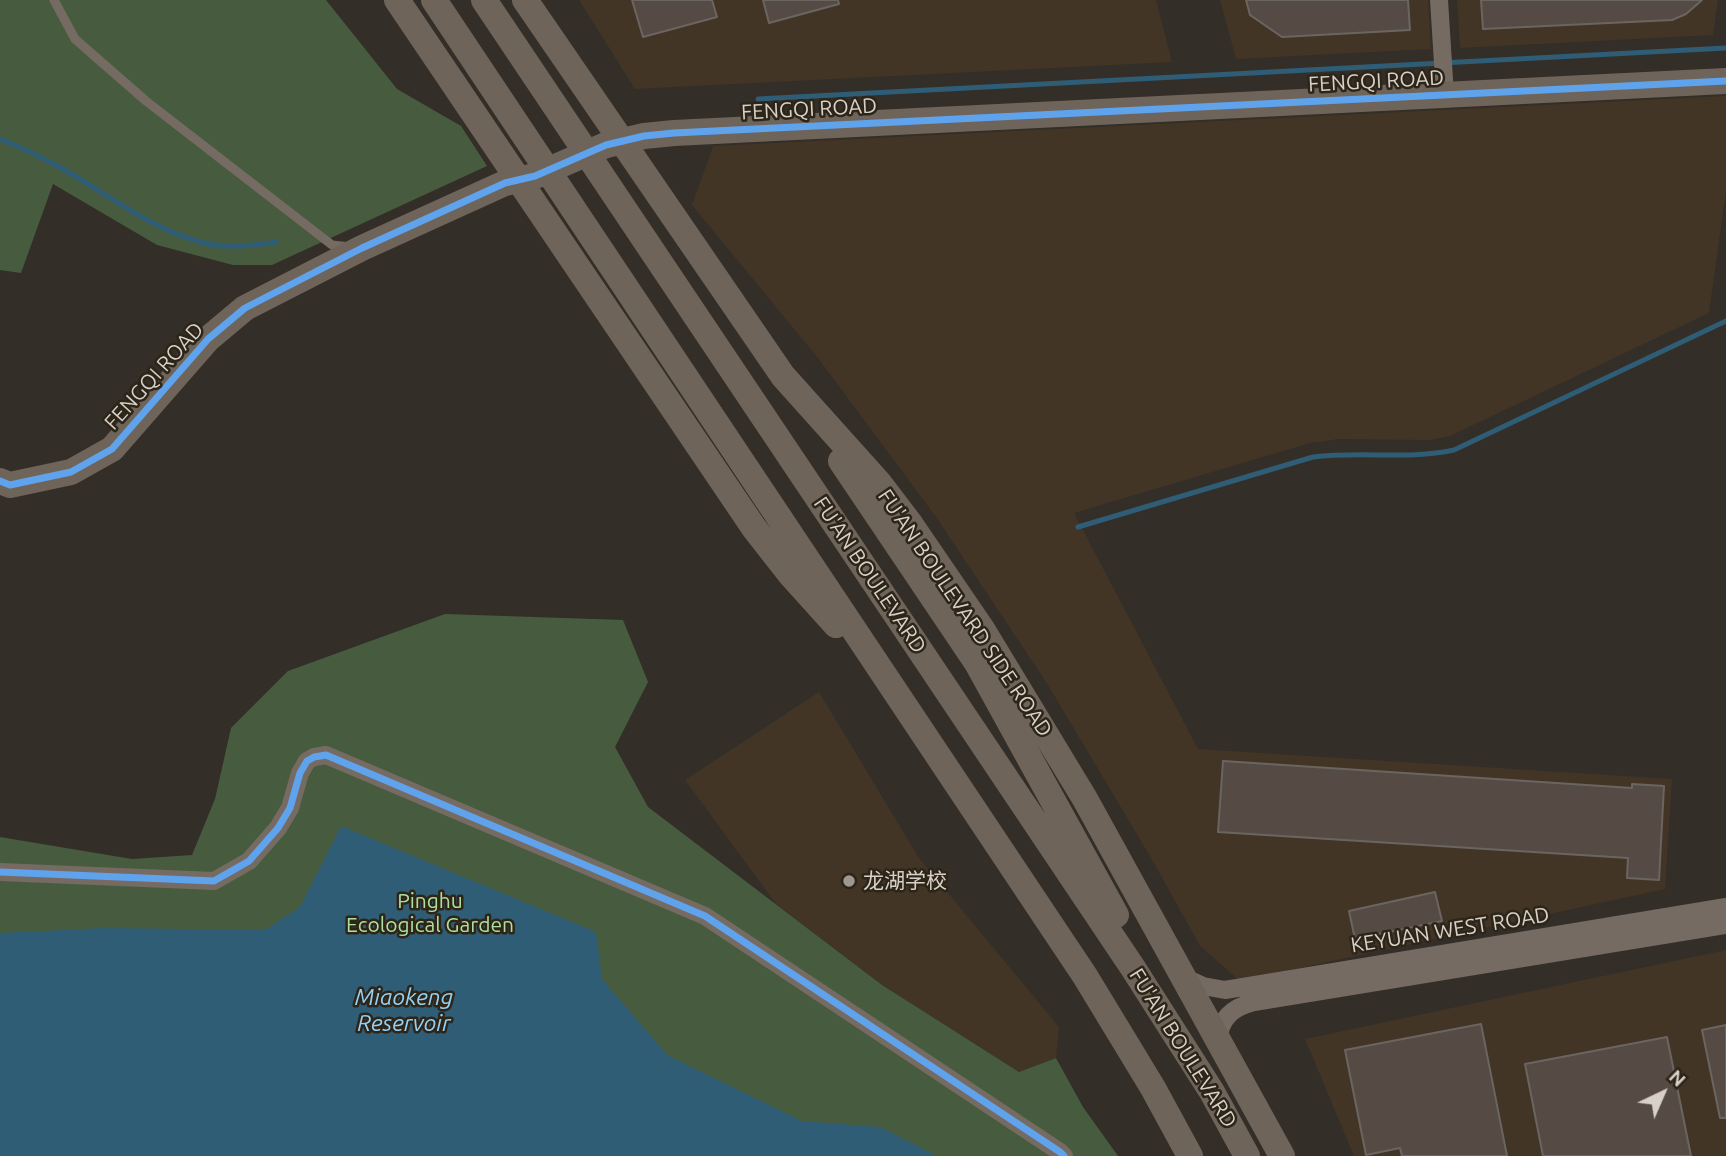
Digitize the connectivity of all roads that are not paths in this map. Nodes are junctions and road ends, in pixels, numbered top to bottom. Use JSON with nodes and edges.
{"nodes":[{"id":1,"x":54,"y":0,"type":"edge"},
{"id":2,"x":397,"y":0,"type":"edge"},
{"id":3,"x":434,"y":0,"type":"edge"},
{"id":4,"x":484,"y":0,"type":"edge"},
{"id":5,"x":525,"y":0,"type":"edge"},
{"id":6,"x":535,"y":0,"type":"edge"},
{"id":7,"x":1439,"y":0,"type":"edge"},
{"id":8,"x":1726,"y":81,"type":"edge"},
{"id":9,"x":589,"y":90,"type":"junction"},
{"id":10,"x":1444,"y":95,"type":"junction"},
{"id":11,"x":618,"y":133,"type":"junction"},
{"id":12,"x":512,"y":179,"type":"junction"},
{"id":13,"x":362,"y":248,"type":"junction"},
{"id":14,"x":783,"y":376,"type":"junction"},
{"id":15,"x":0,"y":481,"type":"edge"},
{"id":16,"x":885,"y":676,"type":"junction"},
{"id":17,"x":0,"y":872,"type":"edge"},
{"id":18,"x":1726,"y":907,"type":"edge"},
{"id":19,"x":1726,"y":925,"type":"edge"},
{"id":20,"x":1183,"y":977,"type":"junction"},
{"id":21,"x":1219,"y":1042,"type":"junction"},
{"id":22,"x":1212,"y":1092,"type":"junction"},
{"id":23,"x":1063,"y":1156,"type":"edge"},
{"id":24,"x":1190,"y":1156,"type":"edge"},
{"id":25,"x":1247,"y":1156,"type":"edge"},
{"id":26,"x":1282,"y":1156,"type":"edge"}],
"edges":[{"from":1,"to":13,"type":"lane"},
{"from":2,"to":12,"type":"main road"},
{"from":3,"to":16,"type":"main road","name":"FU'AN BOULEVARD"},
{"from":4,"to":22,"type":"main road","name":"FU'AN BOULEVARD"},
{"from":5,"to":9,"type":"main road","name":"FU'AN BOULEVARD SIDE ROAD"},
{"from":6,"to":9,"type":"main road"},
{"from":7,"to":10,"type":"street"},
{"from":8,"to":10,"type":"main road","name":"FENGQI ROAD"},
{"from":9,"to":11,"type":"main road","name":"FU'AN BOULEVARD SIDE ROAD"},
{"from":10,"to":11,"type":"main road","name":"FENGQI ROAD"},
{"from":11,"to":12,"type":"main road","name":"FENGQI ROAD"},
{"from":11,"to":14,"type":"main road","name":"FU'AN BOULEVARD SIDE ROAD"},
{"from":12,"to":13,"type":"main road","name":"FENGQI ROAD"},
{"from":12,"to":16,"type":"main road"},
{"from":13,"to":15,"type":"main road","name":"FENGQI ROAD"},
{"from":14,"to":20,"type":"main road","name":"FU'AN BOULEVARD SIDE ROAD"},
{"from":14,"to":22,"type":"main road"},
{"from":16,"to":24,"type":"main road","name":"FU'AN BOULEVARD"},
{"from":17,"to":23,"type":"street"},
{"from":18,"to":20,"type":"street","name":"KEYUAN WEST ROAD"},
{"from":19,"to":21,"type":"street","name":"KEYUAN WEST ROAD"},
{"from":20,"to":21,"type":"main road","name":"FU'AN BOULEVARD SIDE ROAD"},
{"from":21,"to":26,"type":"main road","name":"FU'AN BOULEVARD SIDE ROAD"},
{"from":22,"to":25,"type":"main road","name":"FU'AN BOULEVARD"}]}
